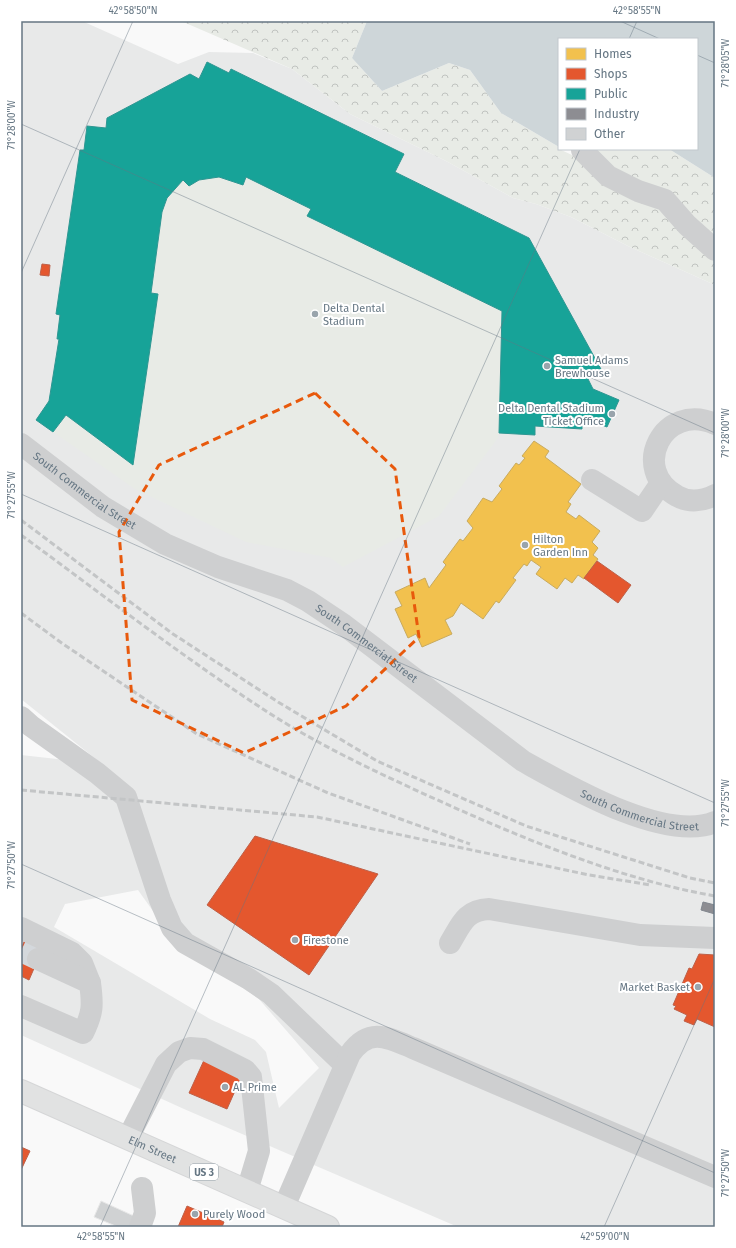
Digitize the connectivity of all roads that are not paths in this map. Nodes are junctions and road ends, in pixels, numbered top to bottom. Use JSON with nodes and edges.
{"nodes":[{"id":1,"x":582,"y":150,"type":"dead end"},
{"id":2,"x":715,"y":250,"type":"edge"},
{"id":3,"x":715,"y":424,"type":"edge"},
{"id":4,"x":21,"y":444,"type":"edge"},
{"id":5,"x":592,"y":480,"type":"dead end"},
{"id":6,"x":661,"y":483,"type":"junction"},
{"id":7,"x":715,"y":495,"type":"edge"},
{"id":8,"x":21,"y":717,"type":"edge"},
{"id":9,"x":715,"y":822,"type":"edge"},
{"id":10,"x":21,"y":928,"type":"edge"},
{"id":11,"x":715,"y":938,"type":"edge"},
{"id":12,"x":450,"y":943,"type":"dead end"},
{"id":13,"x":38,"y":959,"type":"tunnel mouth"},
{"id":14,"x":90,"y":983,"type":"junction"},
{"id":15,"x":21,"y":1006,"type":"edge"},
{"id":16,"x":344,"y":1064,"type":"junction"},
{"id":17,"x":21,"y":1091,"type":"edge"},
{"id":18,"x":128,"y":1138,"type":"junction"},
{"id":19,"x":715,"y":1177,"type":"edge"},
{"id":20,"x":142,"y":1188,"type":"dead end"},
{"id":21,"x":248,"y":1191,"type":"junction"},
{"id":22,"x":284,"y":1208,"type":"junction"},
{"id":23,"x":140,"y":1227,"type":"edge"},
{"id":24,"x":328,"y":1227,"type":"edge"}],
"edges":[{"from":1,"to":2,"type":"street"},
{"from":3,"to":6,"type":"street"},
{"from":4,"to":9,"type":"street","name":"South Commercial Street"},
{"from":5,"to":6,"type":"street"},
{"from":6,"to":7,"type":"street"},
{"from":8,"to":16,"type":"street"},
{"from":10,"to":14,"type":"street"},
{"from":11,"to":12,"type":"street"},
{"from":13,"to":14,"type":"street"},
{"from":14,"to":15,"type":"street"},
{"from":16,"to":19,"type":"street"},
{"from":16,"to":22,"type":"street"},
{"from":17,"to":18,"type":"main road","name":"Elm Street","number":"US 3"},
{"from":18,"to":21,"type":"main road","name":"Elm Street","number":"US 3"},
{"from":18,"to":21,"type":"street"},
{"from":20,"to":23,"type":"street"},
{"from":21,"to":22,"type":"main road","name":"Elm Street","number":"US 3"},
{"from":22,"to":24,"type":"main road","name":"Elm Street","number":"US 3"}]}
